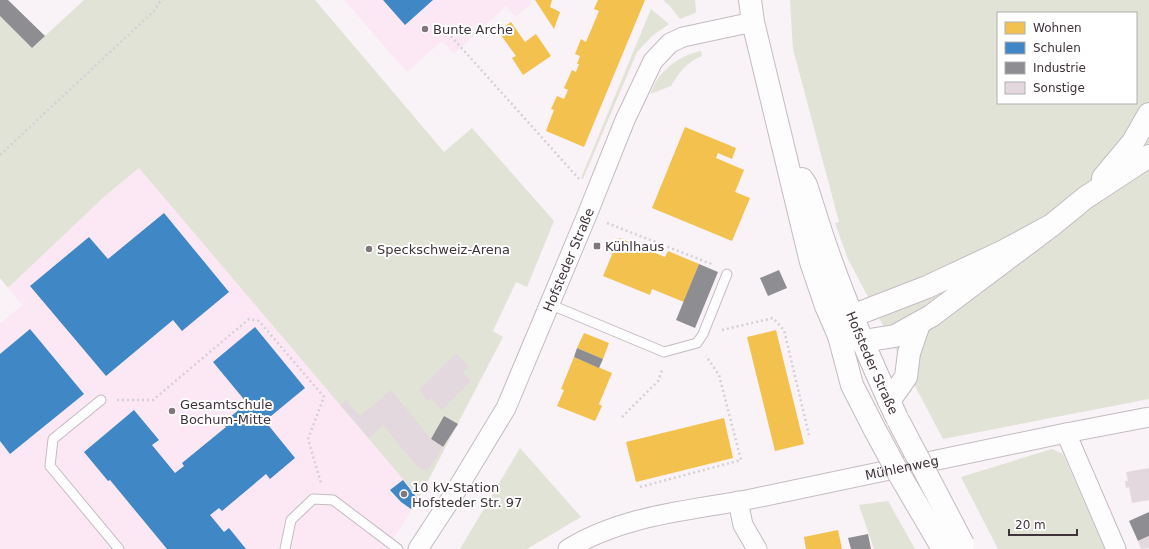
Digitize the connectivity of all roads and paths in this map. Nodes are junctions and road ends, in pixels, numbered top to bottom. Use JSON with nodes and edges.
{"nodes":[{"id":1,"x":156,"y":0,"type":"edge"},
{"id":2,"x":163,"y":0,"type":"edge"},
{"id":3,"x":750,"y":0,"type":"edge"},
{"id":4,"x":159,"y":4,"type":"junction"},
{"id":5,"x":753,"y":22,"type":"junction"},
{"id":6,"x":441,"y":25,"type":"dead end"},
{"id":7,"x":1149,"y":114,"type":"edge"},
{"id":8,"x":783,"y":149,"type":"junction"},
{"id":9,"x":0,"y":155,"type":"edge"},
{"id":10,"x":1149,"y":156,"type":"edge"},
{"id":11,"x":595,"y":197,"type":"junction"},
{"id":12,"x":1085,"y":198,"type":"junction"},
{"id":13,"x":587,"y":215,"type":"junction"},
{"id":14,"x":1052,"y":225,"type":"junction"},
{"id":15,"x":727,"y":274,"type":"joint"},
{"id":16,"x":549,"y":304,"type":"junction"},
{"id":17,"x":852,"y":316,"type":"junction"},
{"id":18,"x":918,"y":324,"type":"junction"},
{"id":19,"x":703,"y":334,"type":"junction"},
{"id":20,"x":839,"y":336,"type":"junction"},
{"id":21,"x":863,"y":341,"type":"junction"},
{"id":22,"x":697,"y":343,"type":"junction"},
{"id":23,"x":664,"y":352,"type":"junction"},
{"id":24,"x":101,"y":400,"type":"joint"},
{"id":25,"x":893,"y":410,"type":"junction"},
{"id":26,"x":622,"y":417,"type":"dead end"},
{"id":27,"x":1149,"y":417,"type":"edge"},
{"id":28,"x":1066,"y":433,"type":"junction"},
{"id":29,"x":809,"y":435,"type":"dead end"},
{"id":30,"x":640,"y":487,"type":"dead end"},
{"id":31,"x":333,"y":500,"type":"junction"},
{"id":32,"x":738,"y":501,"type":"junction"},
{"id":33,"x":957,"y":547,"type":"edge"},
{"id":34,"x":119,"y":549,"type":"edge"},
{"id":35,"x":285,"y":549,"type":"edge"},
{"id":36,"x":398,"y":549,"type":"edge"},
{"id":37,"x":418,"y":549,"type":"edge"},
{"id":38,"x":568,"y":549,"type":"edge"},
{"id":39,"x":757,"y":549,"type":"edge"},
{"id":40,"x":1116,"y":549,"type":"edge"}],
"edges":[{"from":1,"to":4,"type":"path"},
{"from":2,"to":4,"type":"path"},
{"from":3,"to":5,"type":"main road","name":"Hofsteder Straße"},
{"from":4,"to":9,"type":"path"},
{"from":5,"to":8,"type":"main road","name":"Hofsteder Straße"},
{"from":5,"to":11,"type":"street","name":"Hofsteder Straße"},
{"from":6,"to":11,"type":"path"},
{"from":7,"to":12,"type":"main road"},
{"from":8,"to":17,"type":"main road","name":"Hofsteder Straße"},
{"from":8,"to":20,"type":"main road","name":"Hofsteder Straße"},
{"from":10,"to":12,"type":"main road"},
{"from":11,"to":13,"type":"street","name":"Hofsteder Straße"},
{"from":12,"to":14,"type":"main road"},
{"from":13,"to":15,"type":"path"},
{"from":13,"to":16,"type":"street","name":"Hofsteder Straße"},
{"from":14,"to":17,"type":"main road"},
{"from":14,"to":18,"type":"main road"},
{"from":15,"to":19,"type":"lane"},
{"from":16,"to":23,"type":"lane"},
{"from":16,"to":37,"type":"street","name":"Hofsteder Straße"},
{"from":17,"to":20,"type":"main road"},
{"from":17,"to":21,"type":"main road","name":"Hofsteder Straße"},
{"from":18,"to":21,"type":"main road"},
{"from":18,"to":25,"type":"main road"},
{"from":19,"to":22,"type":"lane"},
{"from":19,"to":29,"type":"path"},
{"from":20,"to":21,"type":"main road"},
{"from":20,"to":33,"type":"main road","name":"Hofsteder Straße","bridge":true},
{"from":21,"to":25,"type":"main road","name":"Hofsteder Straße"},
{"from":22,"to":23,"type":"lane"},
{"from":22,"to":30,"type":"path"},
{"from":23,"to":26,"type":"path"},
{"from":24,"to":31,"type":"path"},
{"from":24,"to":34,"type":"lane"},
{"from":25,"to":33,"type":"main road","name":"Hofsteder Straße","bridge":true},
{"from":27,"to":28,"type":"street","name":"Mühlenweg"},
{"from":28,"to":32,"type":"street","name":"Mühlenweg"},
{"from":28,"to":40,"type":"street"},
{"from":31,"to":35,"type":"lane"},
{"from":31,"to":36,"type":"lane"},
{"from":32,"to":38,"type":"street","name":"Mühlenweg"},
{"from":32,"to":39,"type":"street"}]}
